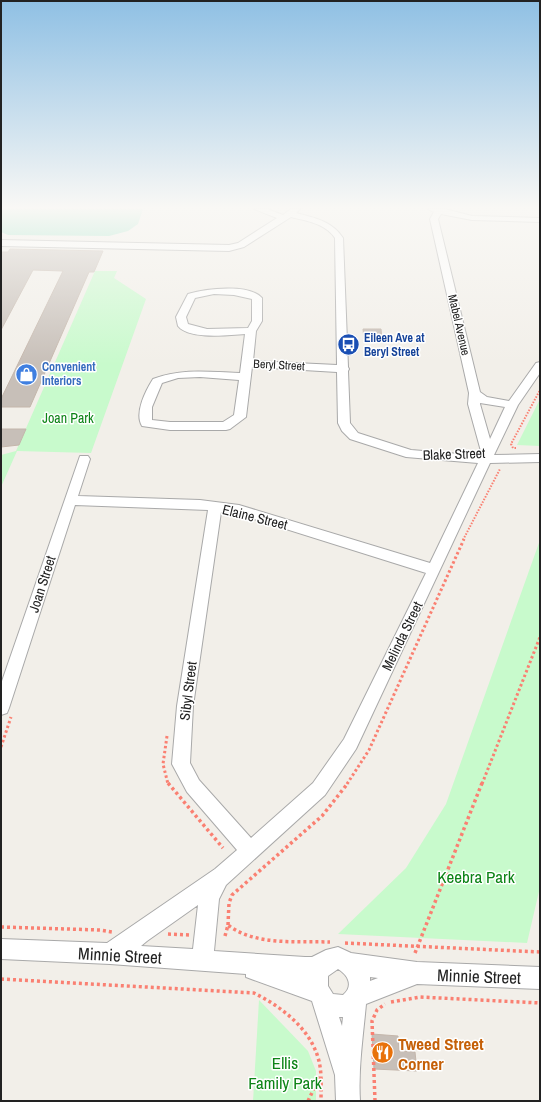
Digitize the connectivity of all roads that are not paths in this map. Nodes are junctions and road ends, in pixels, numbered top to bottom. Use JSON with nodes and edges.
{"nodes":[{"id":1,"x":340,"y":260,"type":"edge"},
{"id":2,"x":444,"y":260,"type":"edge"},
{"id":3,"x":251,"y":331,"type":"junction"},
{"id":4,"x":246,"y":364,"type":"junction"},
{"id":5,"x":540,"y":365,"type":"edge"},
{"id":6,"x":344,"y":369,"type":"junction"},
{"id":7,"x":244,"y":378,"type":"junction"},
{"id":8,"x":475,"y":393,"type":"junction"},
{"id":9,"x":512,"y":405,"type":"junction"},
{"id":10,"x":488,"y":455,"type":"junction"},
{"id":11,"x":540,"y":457,"type":"edge"},
{"id":12,"x":84,"y":459,"type":"dead end"},
{"id":13,"x":70,"y":500,"type":"junction"},
{"id":14,"x":215,"y":507,"type":"junction"},
{"id":15,"x":434,"y":570,"type":"junction"},
{"id":16,"x":7,"y":710,"type":"edge"},
{"id":17,"x":250,"y":851,"type":"junction"},
{"id":18,"x":222,"y":876,"type":"junction"},
{"id":19,"x":1,"y":949,"type":"edge"},
{"id":20,"x":329,"y":952,"type":"junction"},
{"id":21,"x":110,"y":954,"type":"junction"},
{"id":22,"x":202,"y":961,"type":"junction"},
{"id":23,"x":349,"y":962,"type":"junction"},
{"id":24,"x":416,"y":963,"type":"junction"},
{"id":25,"x":239,"y":964,"type":"junction"},
{"id":26,"x":540,"y":978,"type":"edge"},
{"id":27,"x":321,"y":996,"type":"junction"},
{"id":28,"x":356,"y":998,"type":"junction"},
{"id":29,"x":347,"y":1075,"type":"junction"},
{"id":30,"x":348,"y":1101,"type":"edge"}],
"edges":[{"from":1,"to":6,"type":"street"},
{"from":2,"to":8,"type":"street","name":"Mabel Avenue"},
{"from":3,"to":3,"type":"street","name":"Beryl Street"},
{"from":3,"to":4,"type":"street","name":"Beryl Street"},
{"from":4,"to":6,"type":"street","name":"Beryl Street"},
{"from":4,"to":7,"type":"street"},
{"from":5,"to":9,"type":"street","name":"Melinda Street"},
{"from":6,"to":10,"type":"street","name":"Blake Street"},
{"from":7,"to":7,"type":"street"},
{"from":8,"to":9,"type":"street"},
{"from":8,"to":10,"type":"street","name":"Mabel Avenue"},
{"from":9,"to":10,"type":"street","name":"Melinda Street"},
{"from":10,"to":11,"type":"street","name":"Blake Street"},
{"from":10,"to":15,"type":"street","name":"Melinda Street"},
{"from":12,"to":13,"type":"street","name":"Joan Street"},
{"from":13,"to":14,"type":"street","name":"Elaine Street"},
{"from":13,"to":16,"type":"street","name":"Joan Street"},
{"from":14,"to":15,"type":"street","name":"Elaine Street"},
{"from":14,"to":17,"type":"street","name":"Sibyl Street"},
{"from":15,"to":17,"type":"street","name":"Melinda Street"},
{"from":17,"to":18,"type":"street","name":"Melinda Street"},
{"from":18,"to":21,"type":"street","name":"Melinda Street"},
{"from":18,"to":22,"type":"street","name":"Melinda Street"},
{"from":19,"to":21,"type":"street","name":"Minnie Street"},
{"from":20,"to":23,"type":"street"},
{"from":20,"to":25,"type":"street","name":"Minnie Street"},
{"from":20,"to":27,"type":"street"},
{"from":21,"to":22,"type":"street","name":"Minnie Street"},
{"from":22,"to":25,"type":"street","name":"Minnie Street"},
{"from":23,"to":24,"type":"street","name":"Minnie Street"},
{"from":23,"to":28,"type":"street"},
{"from":24,"to":26,"type":"street","name":"Minnie Street"},
{"from":24,"to":28,"type":"street","name":"Minnie Street"},
{"from":25,"to":27,"type":"street","name":"Minnie Street"},
{"from":27,"to":28,"type":"street"},
{"from":27,"to":29,"type":"street"},
{"from":28,"to":29,"type":"street"},
{"from":29,"to":30,"type":"street"}]}
